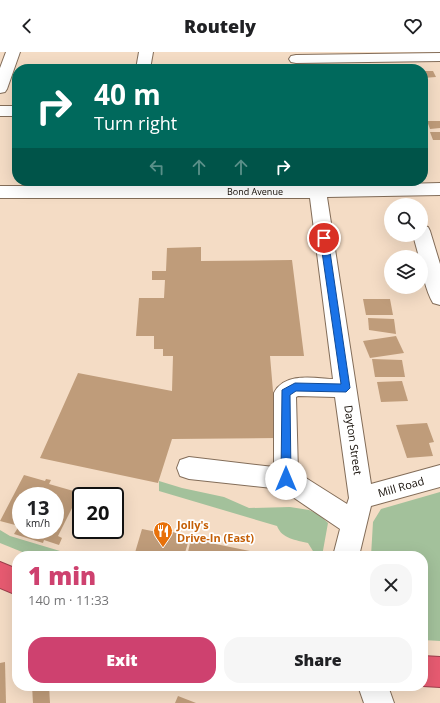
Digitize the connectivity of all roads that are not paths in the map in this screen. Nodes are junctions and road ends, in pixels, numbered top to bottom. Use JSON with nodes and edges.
{"nodes":[{"id":1,"x":13,"y":52,"type":"edge"},
{"id":2,"x":146,"y":52,"type":"edge"},
{"id":3,"x":440,"y":57,"type":"edge"},
{"id":4,"x":376,"y":59,"type":"edge"},
{"id":5,"x":296,"y":60,"type":"edge"},
{"id":6,"x":145,"y":64,"type":"edge"},
{"id":7,"x":0,"y":89,"type":"edge"},
{"id":8,"x":0,"y":111,"type":"edge"},
{"id":9,"x":12,"y":111,"type":"edge"},
{"id":10,"x":130,"y":186,"type":"edge"},
{"id":11,"x":317,"y":187,"type":"edge"},
{"id":12,"x":440,"y":189,"type":"edge"},
{"id":13,"x":0,"y":192,"type":"edge"},
{"id":14,"x":410,"y":192,"type":"edge"},
{"id":15,"x":424,"y":242,"type":"edge"},
{"id":16,"x":440,"y":298,"type":"edge"},
{"id":17,"x":346,"y":388,"type":"junction"},
{"id":18,"x":189,"y":468,"type":"dead end"},
{"id":19,"x":440,"y":476,"type":"edge"},
{"id":20,"x":286,"y":479,"type":"junction"},
{"id":21,"x":362,"y":498,"type":"junction"},
{"id":22,"x":355,"y":524,"type":"junction"},
{"id":23,"x":347,"y":551,"type":"edge"},
{"id":24,"x":0,"y":575,"type":"edge"},
{"id":25,"x":12,"y":580,"type":"edge"},
{"id":26,"x":428,"y":671,"type":"edge"},
{"id":27,"x":440,"y":672,"type":"edge"},
{"id":28,"x":375,"y":691,"type":"edge"},
{"id":29,"x":380,"y":703,"type":"edge"}],
"edges":[{"from":1,"to":7,"type":"street"},
{"from":2,"to":6,"type":"street"},
{"from":3,"to":4,"type":"street"},
{"from":4,"to":5,"type":"street"},
{"from":8,"to":9,"type":"street"},
{"from":10,"to":11,"type":"street","name":"Bond Avenue"},
{"from":10,"to":13,"type":"street","name":"Bond Avenue"},
{"from":11,"to":14,"type":"street","name":"Bond Avenue"},
{"from":11,"to":17,"type":"street","name":"Dayton Street"},
{"from":12,"to":14,"type":"street","name":"Bond Avenue"},
{"from":15,"to":16,"type":"street"},
{"from":17,"to":20,"type":"street"},
{"from":17,"to":21,"type":"street","name":"Dayton Street"},
{"from":18,"to":20,"type":"street"},
{"from":19,"to":21,"type":"street","name":"Mill Road"},
{"from":20,"to":22,"type":"street"},
{"from":21,"to":22,"type":"street","name":"Dayton Street"},
{"from":22,"to":23,"type":"street","name":"Dayton Street"},
{"from":24,"to":25,"type":"highway"},
{"from":26,"to":27,"type":"highway"},
{"from":28,"to":29,"type":"street"}]}
